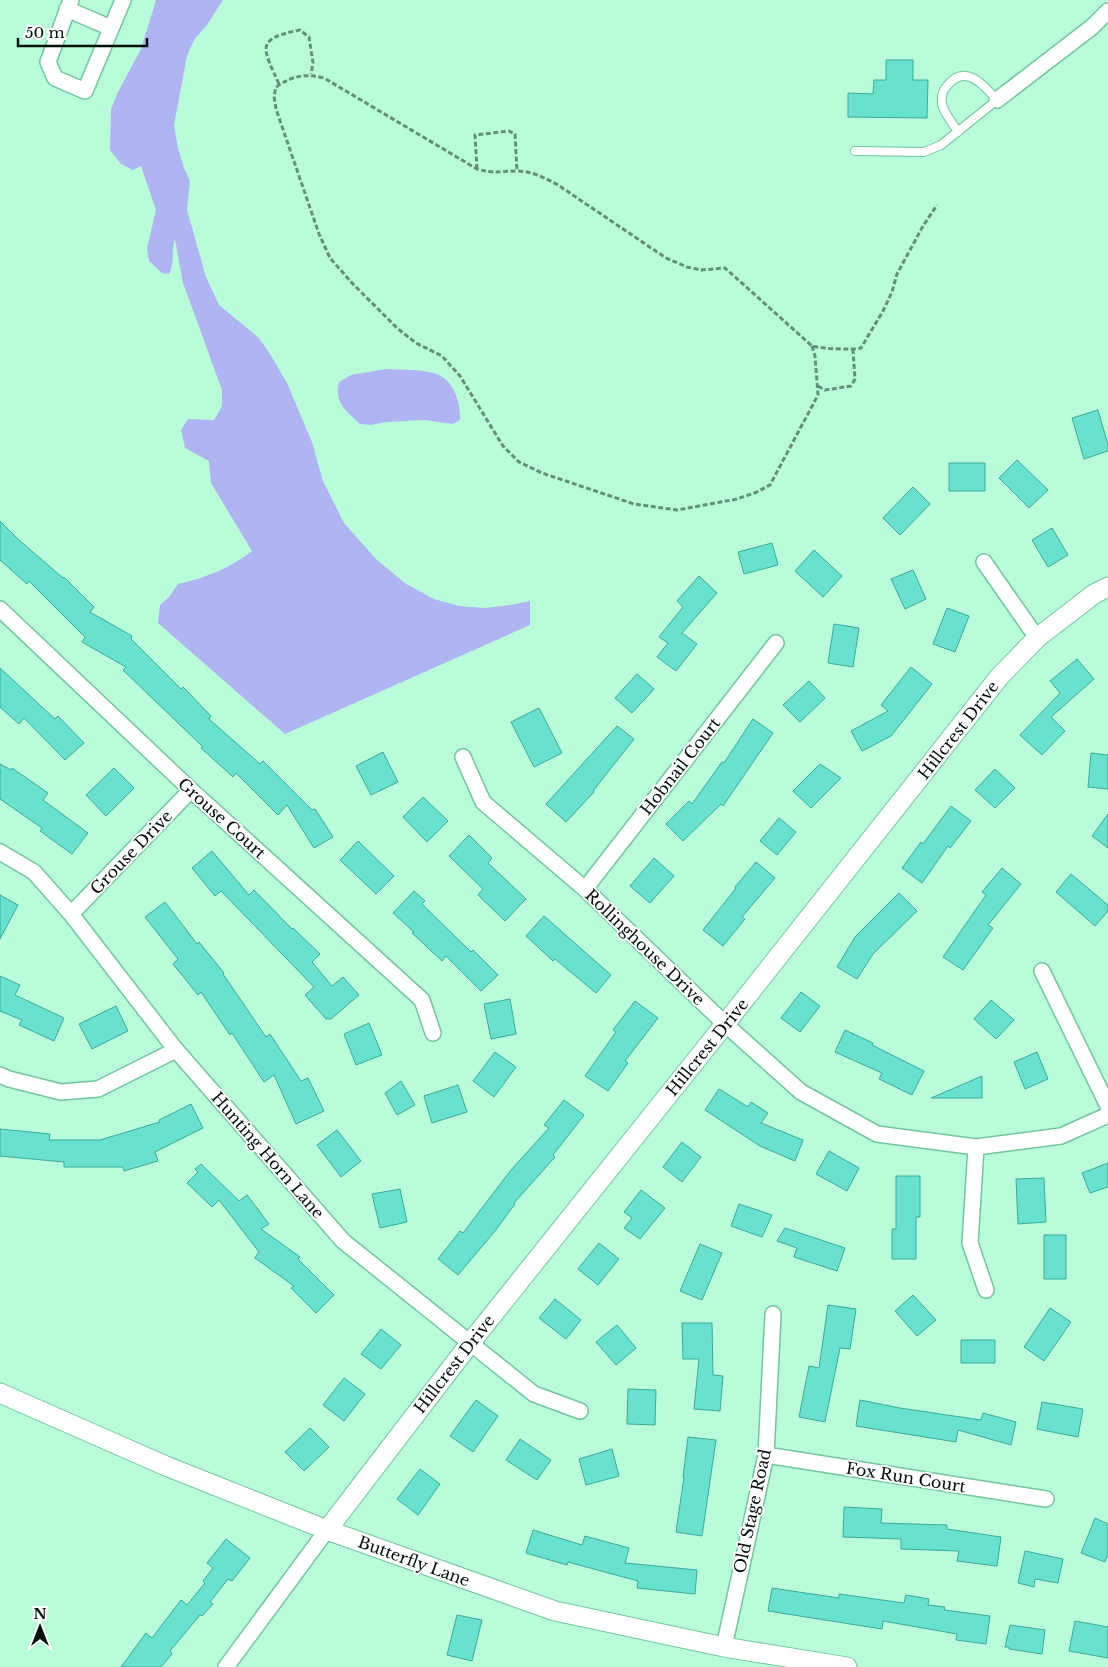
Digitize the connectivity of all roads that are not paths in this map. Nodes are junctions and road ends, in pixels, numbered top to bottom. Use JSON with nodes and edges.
{"nodes":[{"id":1,"x":123,"y":0,"type":"edge"},
{"id":2,"x":69,"y":5,"type":"edge"},
{"id":3,"x":1108,"y":11,"type":"edge"},
{"id":4,"x":111,"y":28,"type":"junction"},
{"id":5,"x":997,"y":100,"type":"junction"},
{"id":6,"x":958,"y":132,"type":"junction"},
{"id":7,"x":855,"y":151,"type":"dead end"},
{"id":8,"x":984,"y":562,"type":"dead end"},
{"id":9,"x":1108,"y":587,"type":"edge"},
{"id":10,"x":0,"y":608,"type":"edge"},
{"id":11,"x":1037,"y":638,"type":"junction"},
{"id":12,"x":776,"y":643,"type":"dead end"},
{"id":13,"x":463,"y":757,"type":"dead end"},
{"id":14,"x":191,"y":790,"type":"junction"},
{"id":15,"x":0,"y":852,"type":"edge"},
{"id":16,"x":585,"y":889,"type":"junction"},
{"id":17,"x":71,"y":914,"type":"junction"},
{"id":18,"x":1042,"y":971,"type":"dead end"},
{"id":19,"x":726,"y":1024,"type":"junction"},
{"id":20,"x":433,"y":1033,"type":"dead end"},
{"id":21,"x":176,"y":1050,"type":"junction"},
{"id":22,"x":0,"y":1075,"type":"edge"},
{"id":23,"x":1108,"y":1106,"type":"edge"},
{"id":24,"x":1108,"y":1115,"type":"edge"},
{"id":25,"x":976,"y":1147,"type":"junction"},
{"id":26,"x":986,"y":1290,"type":"dead end"},
{"id":27,"x":773,"y":1314,"type":"dead end"},
{"id":28,"x":471,"y":1342,"type":"junction"},
{"id":29,"x":0,"y":1393,"type":"edge"},
{"id":30,"x":580,"y":1411,"type":"dead end"},
{"id":31,"x":766,"y":1455,"type":"junction"},
{"id":32,"x":1046,"y":1499,"type":"dead end"},
{"id":33,"x":327,"y":1530,"type":"junction"},
{"id":34,"x":724,"y":1647,"type":"junction"},
{"id":35,"x":226,"y":1667,"type":"edge"},
{"id":36,"x":848,"y":1667,"type":"edge"}],
"edges":[{"from":1,"to":4,"type":"street"},
{"from":2,"to":4,"type":"street"},
{"from":2,"to":4,"type":"street"},
{"from":3,"to":5,"type":"street"},
{"from":5,"to":6,"type":"lane"},
{"from":5,"to":6,"type":"lane"},
{"from":6,"to":7,"type":"lane"},
{"from":8,"to":11,"type":"street"},
{"from":9,"to":11,"type":"street","name":"Hillcrest Drive"},
{"from":10,"to":14,"type":"street","name":"Grouse Court"},
{"from":11,"to":19,"type":"street","name":"Hillcrest Drive"},
{"from":12,"to":16,"type":"street","name":"Hobnail Court"},
{"from":13,"to":16,"type":"street","name":"Rollinghouse Drive"},
{"from":14,"to":17,"type":"street","name":"Grouse Drive"},
{"from":14,"to":20,"type":"street","name":"Grouse Court"},
{"from":15,"to":17,"type":"street","name":"Hunting Horn Lane"},
{"from":16,"to":19,"type":"street","name":"Rollinghouse Drive"},
{"from":17,"to":21,"type":"street","name":"Hunting Horn Lane"},
{"from":18,"to":23,"type":"street"},
{"from":19,"to":25,"type":"street","name":"Rollinghouse Drive"},
{"from":19,"to":28,"type":"street","name":"Hillcrest Drive"},
{"from":21,"to":22,"type":"street"},
{"from":21,"to":28,"type":"street","name":"Hunting Horn Lane"},
{"from":24,"to":25,"type":"street","name":"Rollinghouse Drive"},
{"from":25,"to":26,"type":"street"},
{"from":27,"to":31,"type":"street","name":"Old Stage Road"},
{"from":28,"to":30,"type":"street","name":"Hunting Horn Lane"},
{"from":28,"to":33,"type":"street","name":"Hillcrest Drive"},
{"from":29,"to":33,"type":"street","name":"Butterfly Lane"},
{"from":31,"to":32,"type":"street","name":"Fox Run Court"},
{"from":31,"to":34,"type":"street","name":"Old Stage Road"},
{"from":33,"to":34,"type":"street","name":"Butterfly Lane"},
{"from":33,"to":35,"type":"street"},
{"from":34,"to":36,"type":"street","name":"Butterfly Lane"}]}
